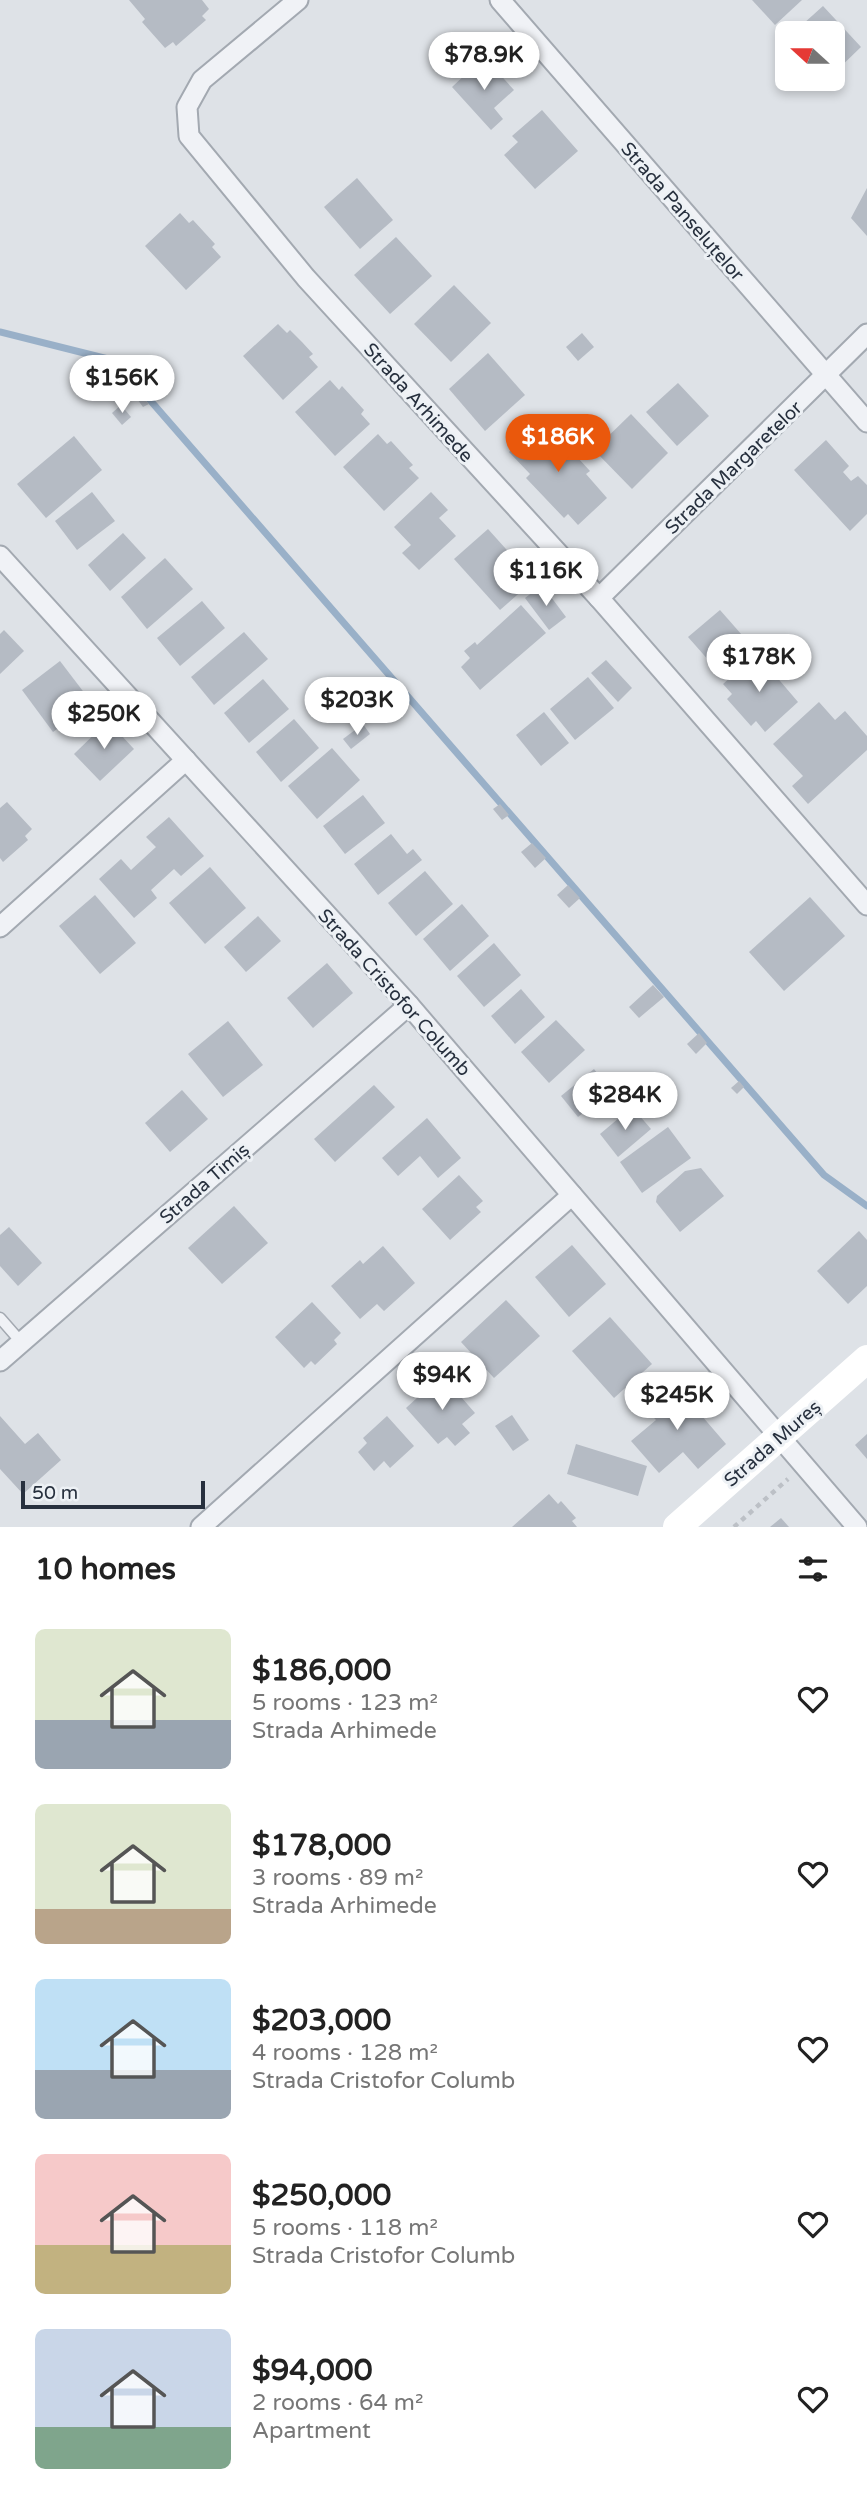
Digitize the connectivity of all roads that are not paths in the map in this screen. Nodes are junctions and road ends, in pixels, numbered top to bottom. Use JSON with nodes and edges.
{"nodes":[{"id":1,"x":298,"y":0,"type":"edge"},
{"id":2,"x":500,"y":0,"type":"edge"},
{"id":3,"x":867,"y":334,"type":"edge"},
{"id":4,"x":826,"y":376,"type":"junction"},
{"id":5,"x":867,"y":422,"type":"edge"},
{"id":6,"x":0,"y":556,"type":"edge"},
{"id":7,"x":599,"y":598,"type":"junction"},
{"id":8,"x":186,"y":760,"type":"junction"},
{"id":9,"x":867,"y":905,"type":"edge"},
{"id":10,"x":0,"y":927,"type":"edge"},
{"id":11,"x":409,"y":1004,"type":"junction"},
{"id":12,"x":572,"y":1195,"type":"junction"},
{"id":13,"x":0,"y":1318,"type":"edge"},
{"id":14,"x":21,"y":1342,"type":"junction"},
{"id":15,"x":867,"y":1359,"type":"edge"},
{"id":16,"x":0,"y":1361,"type":"edge"},
{"id":17,"x":781,"y":1436,"type":"junction"},
{"id":18,"x":201,"y":1527,"type":"edge"},
{"id":19,"x":677,"y":1527,"type":"edge"},
{"id":20,"x":857,"y":1527,"type":"edge"}],
"edges":[{"from":1,"to":7,"type":"street","name":"Strada Arhimede"},
{"from":2,"to":4,"type":"street","name":"Strada Panseluțelor"},
{"from":3,"to":4,"type":"street","name":"Strada Margaretelor"},
{"from":4,"to":5,"type":"street","name":"Strada Panseluțelor"},
{"from":4,"to":7,"type":"street","name":"Strada Margaretelor"},
{"from":6,"to":8,"type":"street","name":"Strada Cristofor Columb"},
{"from":7,"to":9,"type":"street","name":"Strada Arhimede"},
{"from":8,"to":10,"type":"street"},
{"from":8,"to":11,"type":"street","name":"Strada Cristofor Columb"},
{"from":11,"to":12,"type":"street","name":"Strada Cristofor Columb"},
{"from":11,"to":14,"type":"street","name":"Strada Timiș"},
{"from":12,"to":17,"type":"street","name":"Strada Cristofor Columb"},
{"from":12,"to":18,"type":"street"},
{"from":13,"to":14,"type":"lane"},
{"from":14,"to":16,"type":"street","name":"Strada Timiș"},
{"from":15,"to":17,"type":"street","name":"Strada Mureș"},
{"from":17,"to":19,"type":"street","name":"Strada Mureș"},
{"from":17,"to":20,"type":"street","name":"Strada Cristofor Columb"}]}
